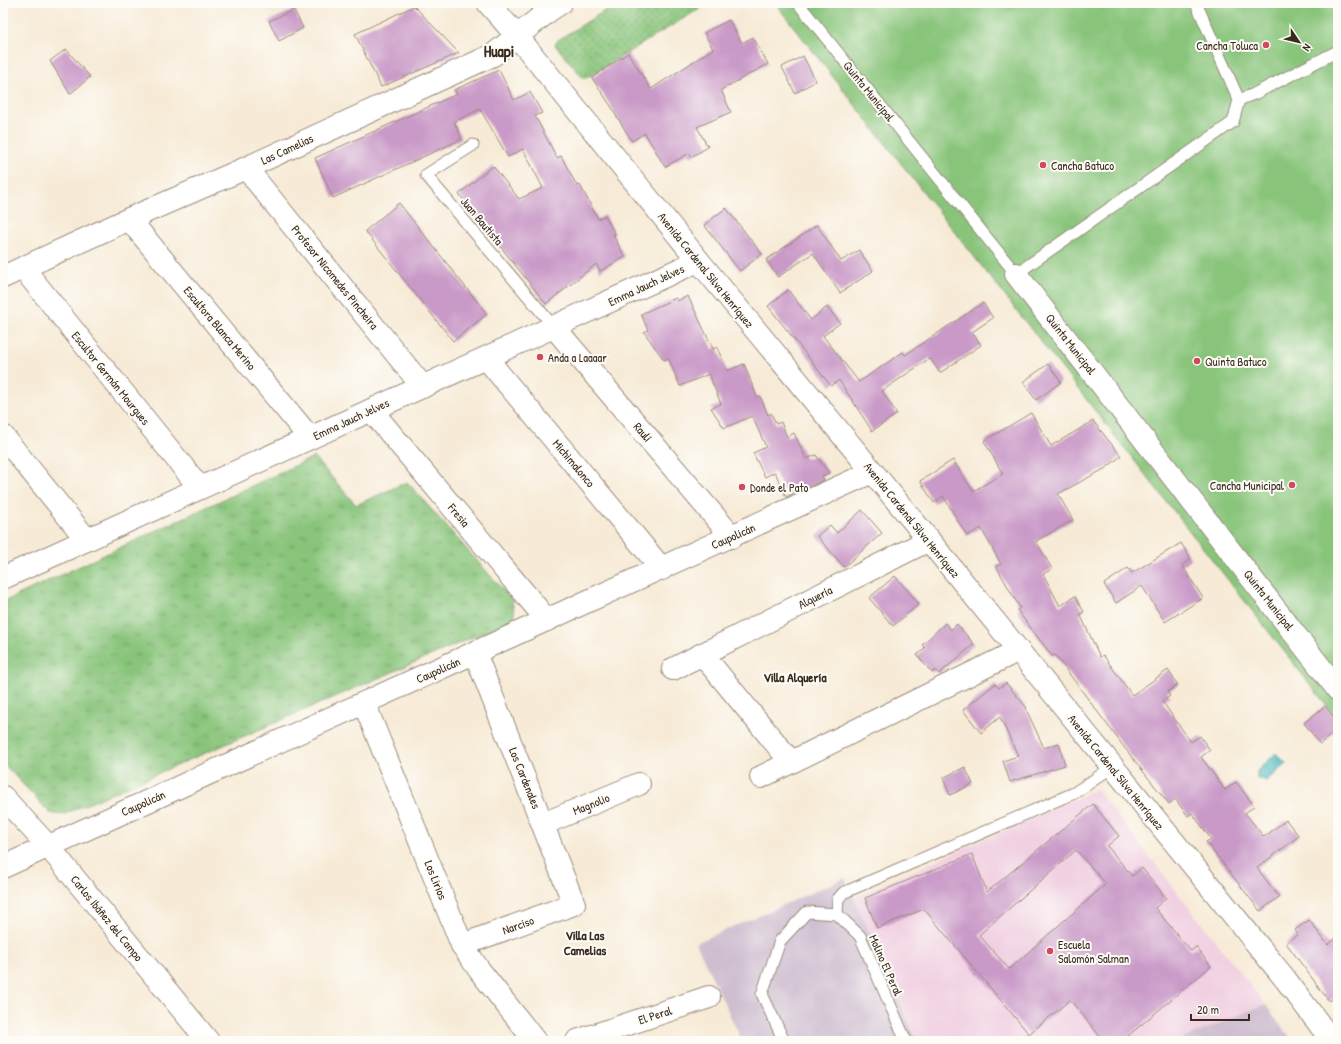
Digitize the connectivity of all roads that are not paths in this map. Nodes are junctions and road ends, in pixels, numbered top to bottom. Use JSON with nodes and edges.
{"nodes":[{"id":1,"x":488,"y":3,"type":"edge"},
{"id":2,"x":561,"y":3,"type":"edge"},
{"id":3,"x":798,"y":3,"type":"edge"},
{"id":4,"x":1196,"y":3,"type":"edge"},
{"id":5,"x":517,"y":36,"type":"junction"},
{"id":6,"x":1338,"y":51,"type":"edge"},
{"id":7,"x":1239,"y":100,"type":"junction"},
{"id":8,"x":473,"y":145,"type":"dead end"},
{"id":9,"x":246,"y":168,"type":"junction"},
{"id":10,"x":129,"y":219,"type":"junction"},
{"id":11,"x":698,"y":260,"type":"junction"},
{"id":12,"x":23,"y":268,"type":"junction"},
{"id":13,"x":1016,"y":274,"type":"junction"},
{"id":14,"x":3,"y":277,"type":"edge"},
{"id":15,"x":554,"y":327,"type":"junction"},
{"id":16,"x":486,"y":358,"type":"junction"},
{"id":17,"x":422,"y":387,"type":"junction"},
{"id":18,"x":371,"y":410,"type":"junction"},
{"id":19,"x":3,"y":436,"type":"edge"},
{"id":20,"x":310,"y":438,"type":"junction"},
{"id":21,"x":872,"y":472,"type":"junction"},
{"id":22,"x":200,"y":488,"type":"junction"},
{"id":23,"x":732,"y":537,"type":"junction"},
{"id":24,"x":928,"y":539,"type":"junction"},
{"id":25,"x":87,"y":540,"type":"junction"},
{"id":26,"x":662,"y":568,"type":"junction"},
{"id":27,"x":3,"y":578,"type":"edge"},
{"id":28,"x":547,"y":620,"type":"junction"},
{"id":29,"x":1017,"y":649,"type":"junction"},
{"id":30,"x":475,"y":653,"type":"junction"},
{"id":31,"x":702,"y":654,"type":"junction"},
{"id":32,"x":673,"y":669,"type":"dead end"},
{"id":33,"x":1338,"y":690,"type":"edge"},
{"id":34,"x":364,"y":704,"type":"junction"},
{"id":35,"x":791,"y":762,"type":"junction"},
{"id":36,"x":1112,"y":767,"type":"junction"},
{"id":37,"x":761,"y":777,"type":"dead end"},
{"id":38,"x":639,"y":784,"type":"dead end"},
{"id":39,"x":3,"y":797,"type":"edge"},
{"id":40,"x":543,"y":824,"type":"junction"},
{"id":41,"x":48,"y":846,"type":"junction"},
{"id":42,"x":3,"y":867,"type":"edge"},
{"id":43,"x":574,"y":904,"type":"joint"},
{"id":44,"x":837,"y":914,"type":"junction"},
{"id":45,"x":462,"y":945,"type":"junction"},
{"id":46,"x":709,"y":997,"type":"dead end"},
{"id":47,"x":208,"y":1041,"type":"edge"},
{"id":48,"x":535,"y":1041,"type":"edge"},
{"id":49,"x":577,"y":1041,"type":"edge"},
{"id":50,"x":784,"y":1041,"type":"edge"},
{"id":51,"x":906,"y":1041,"type":"edge"},
{"id":52,"x":1332,"y":1041,"type":"edge"}],
"edges":[{"from":1,"to":5,"type":"street","name":"Avenida Cardenal Silva Henríquez"},
{"from":2,"to":5,"type":"street","name":"Las Camelias"},
{"from":3,"to":13,"type":"lane","name":"Quinta Municipal"},
{"from":4,"to":7,"type":"lane"},
{"from":5,"to":9,"type":"street","name":"Las Camelias"},
{"from":5,"to":11,"type":"street","name":"Avenida Cardenal Silva Henríquez"},
{"from":6,"to":7,"type":"lane"},
{"from":7,"to":13,"type":"lane"},
{"from":8,"to":15,"type":"lane","name":"Juan Bautista"},
{"from":9,"to":10,"type":"street","name":"Las Camelias"},
{"from":9,"to":17,"type":"street","name":"Profesor Nicomedes Pincheira"},
{"from":10,"to":12,"type":"street","name":"Las Camelias"},
{"from":10,"to":20,"type":"street","name":"Escultora Blanca Merino"},
{"from":11,"to":15,"type":"street","name":"Emma Jauch Jelves"},
{"from":11,"to":21,"type":"street","name":"Avenida Cardenal Silva Henríquez"},
{"from":12,"to":14,"type":"street","name":"Las Camelias"},
{"from":12,"to":22,"type":"street","name":"Escultor Germán Mourgues"},
{"from":13,"to":33,"type":"street","name":"Quinta Municipal"},
{"from":15,"to":16,"type":"street","name":"Emma Jauch Jelves"},
{"from":15,"to":23,"type":"street","name":"Raulí"},
{"from":16,"to":17,"type":"street","name":"Emma Jauch Jelves"},
{"from":16,"to":26,"type":"street","name":"Michimalonco"},
{"from":17,"to":18,"type":"street","name":"Emma Jauch Jelves"},
{"from":18,"to":20,"type":"street","name":"Emma Jauch Jelves"},
{"from":18,"to":28,"type":"street","name":"Fresia"},
{"from":19,"to":25,"type":"street"},
{"from":20,"to":22,"type":"street","name":"Emma Jauch Jelves"},
{"from":21,"to":23,"type":"street","name":"Caupolicán"},
{"from":21,"to":24,"type":"street","name":"Avenida Cardenal Silva Henríquez"},
{"from":22,"to":25,"type":"street","name":"Emma Jauch Jelves"},
{"from":23,"to":26,"type":"street","name":"Caupolicán"},
{"from":24,"to":29,"type":"street","name":"Avenida Cardenal Silva Henríquez"},
{"from":24,"to":31,"type":"street","name":"Alquería"},
{"from":25,"to":27,"type":"street","name":"Emma Jauch Jelves"},
{"from":26,"to":28,"type":"street","name":"Caupolicán"},
{"from":28,"to":30,"type":"street","name":"Caupolicán"},
{"from":29,"to":35,"type":"street"},
{"from":29,"to":36,"type":"street","name":"Avenida Cardenal Silva Henríquez"},
{"from":30,"to":34,"type":"street","name":"Caupolicán"},
{"from":30,"to":40,"type":"street","name":"Los Cardenales"},
{"from":31,"to":32,"type":"street","name":"Alquería"},
{"from":31,"to":35,"type":"street"},
{"from":34,"to":41,"type":"street","name":"Caupolicán"},
{"from":34,"to":45,"type":"street","name":"Los Lirios"},
{"from":35,"to":37,"type":"street"},
{"from":36,"to":44,"type":"lane"},
{"from":36,"to":52,"type":"street","name":"Avenida Cardenal Silva Henríquez"},
{"from":38,"to":40,"type":"street","name":"Magnolio"},
{"from":39,"to":41,"type":"street","name":"Carlos Ibáñez del Campo"},
{"from":40,"to":43,"type":"street","name":"Los Cardenales"},
{"from":41,"to":42,"type":"street","name":"Caupolicán"},
{"from":41,"to":47,"type":"street","name":"Carlos Ibáñez del Campo"},
{"from":43,"to":45,"type":"street","name":"Narciso"},
{"from":44,"to":50,"type":"lane"},
{"from":44,"to":51,"type":"lane","name":"Molino El Peral"},
{"from":45,"to":48,"type":"street","name":"Los Lirios"},
{"from":46,"to":49,"type":"street","name":"El Peral"}]}
